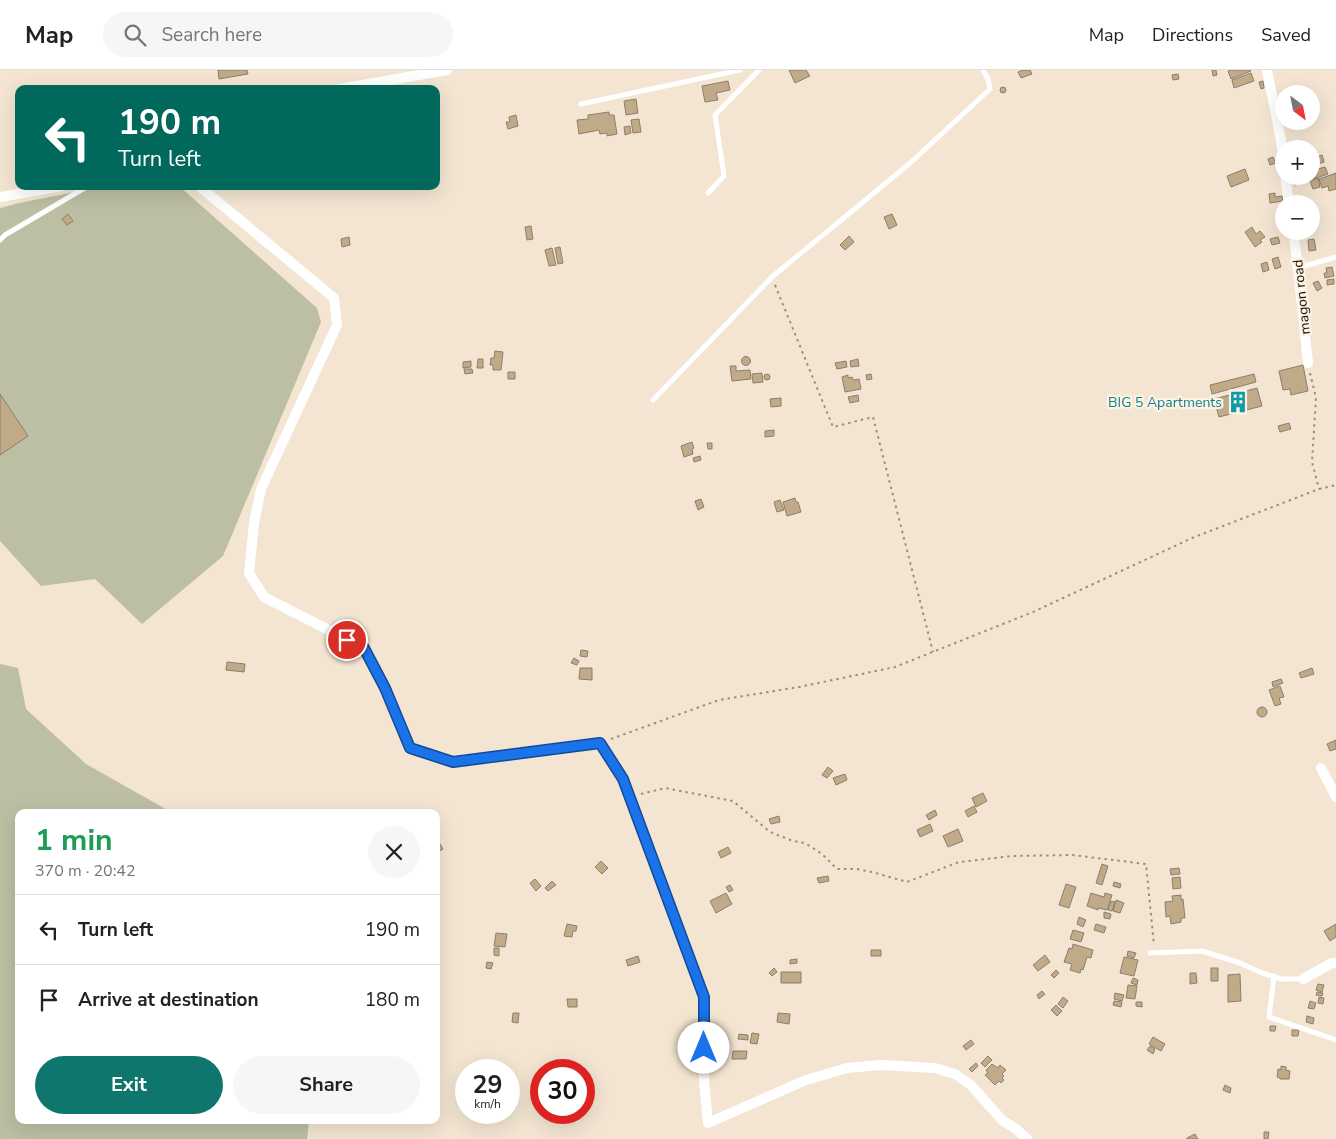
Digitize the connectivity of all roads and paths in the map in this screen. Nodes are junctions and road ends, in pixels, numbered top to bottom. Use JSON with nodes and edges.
{"nodes":[{"id":1,"x":447,"y":70,"type":"edge"},
{"id":2,"x":740,"y":70,"type":"edge"},
{"id":3,"x":759,"y":70,"type":"edge"},
{"id":4,"x":983,"y":70,"type":"edge"},
{"id":5,"x":1267,"y":70,"type":"edge"},
{"id":6,"x":363,"y":85,"type":"edge"},
{"id":7,"x":581,"y":104,"type":"dead end"},
{"id":8,"x":1281,"y":140,"type":"edge"},
{"id":9,"x":41,"y":190,"type":"edge"},
{"id":10,"x":81,"y":190,"type":"edge"},
{"id":11,"x":204,"y":190,"type":"edge"},
{"id":12,"x":708,"y":194,"type":"dead end"},
{"id":13,"x":0,"y":198,"type":"edge"},
{"id":14,"x":0,"y":240,"type":"edge"},
{"id":15,"x":1294,"y":240,"type":"edge"},
{"id":16,"x":1336,"y":257,"type":"edge"},
{"id":17,"x":1298,"y":268,"type":"junction"},
{"id":18,"x":772,"y":277,"type":"junction"},
{"id":19,"x":1308,"y":364,"type":"joint"},
{"id":20,"x":653,"y":400,"type":"dead end"},
{"id":21,"x":1336,"y":485,"type":"edge"},
{"id":22,"x":1319,"y":489,"type":"junction"},
{"id":23,"x":933,"y":652,"type":"junction"},
{"id":24,"x":600,"y":743,"type":"junction"},
{"id":25,"x":1321,"y":768,"type":"dead end"},
{"id":26,"x":1336,"y":796,"type":"edge"},
{"id":27,"x":630,"y":797,"type":"junction"},
{"id":28,"x":1152,"y":953,"type":"joint"},
{"id":29,"x":1336,"y":963,"type":"edge"},
{"id":30,"x":1274,"y":976,"type":"junction"},
{"id":31,"x":1303,"y":979,"type":"joint"},
{"id":32,"x":1336,"y":1040,"type":"edge"},
{"id":33,"x":1027,"y":1139,"type":"edge"}],
"edges":[{"from":1,"to":6,"type":"street"},
{"from":2,"to":7,"type":"lane"},
{"from":3,"to":12,"type":"lane"},
{"from":4,"to":18,"type":"lane"},
{"from":5,"to":8,"type":"street"},
{"from":9,"to":13,"type":"street"},
{"from":10,"to":14,"type":"lane"},
{"from":11,"to":24,"type":"street"},
{"from":15,"to":17,"type":"street","name":"magon road"},
{"from":16,"to":17,"type":"lane"},
{"from":17,"to":19,"type":"street","name":"magon road"},
{"from":18,"to":20,"type":"lane"},
{"from":18,"to":23,"type":"path"},
{"from":19,"to":22,"type":"path"},
{"from":21,"to":22,"type":"path"},
{"from":22,"to":23,"type":"path"},
{"from":23,"to":24,"type":"path"},
{"from":24,"to":27,"type":"street"},
{"from":25,"to":26,"type":"street"},
{"from":27,"to":28,"type":"path"},
{"from":27,"to":33,"type":"street"},
{"from":28,"to":30,"type":"lane"},
{"from":29,"to":31,"type":"street"},
{"from":30,"to":31,"type":"lane"},
{"from":30,"to":32,"type":"lane"}]}
